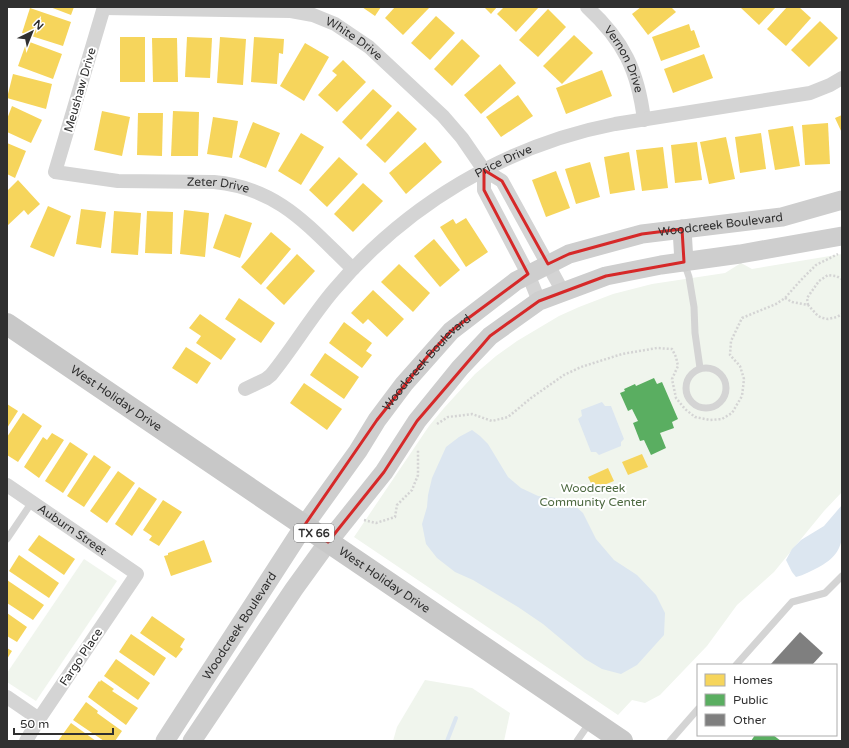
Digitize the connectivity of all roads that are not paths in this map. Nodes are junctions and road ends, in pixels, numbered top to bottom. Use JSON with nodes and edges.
{"nodes":[{"id":1,"x":104,"y":7,"type":"edge"},
{"id":2,"x":587,"y":7,"type":"edge"},
{"id":3,"x":842,"y":78,"type":"edge"},
{"id":4,"x":644,"y":120,"type":"junction"},
{"id":5,"x":484,"y":170,"type":"junction"},
{"id":6,"x":55,"y":172,"type":"joint"},
{"id":7,"x":842,"y":200,"type":"edge"},
{"id":8,"x":682,"y":229,"type":"junction"},
{"id":9,"x":842,"y":236,"type":"edge"},
{"id":10,"x":684,"y":262,"type":"junction"},
{"id":11,"x":548,"y":264,"type":"junction"},
{"id":12,"x":353,"y":269,"type":"junction"},
{"id":13,"x":528,"y":274,"type":"junction"},
{"id":14,"x":563,"y":292,"type":"junction"},
{"id":15,"x":539,"y":301,"type":"junction"},
{"id":16,"x":7,"y":324,"type":"edge"},
{"id":17,"x":700,"y":368,"type":"junction"},
{"id":18,"x":245,"y":389,"type":"dead end"},
{"id":19,"x":7,"y":485,"type":"edge"},
{"id":20,"x":32,"y":502,"type":"junction"},
{"id":21,"x":304,"y":526,"type":"junction"},
{"id":22,"x":7,"y":539,"type":"edge"},
{"id":23,"x":328,"y":542,"type":"junction"},
{"id":24,"x":137,"y":574,"type":"joint"},
{"id":25,"x":842,"y":576,"type":"edge"},
{"id":26,"x":737,"y":664,"type":"edge"},
{"id":27,"x":7,"y":697,"type":"edge"},
{"id":28,"x":697,"y":710,"type":"edge"},
{"id":29,"x":39,"y":719,"type":"junction"},
{"id":30,"x":591,"y":720,"type":"junction"},
{"id":31,"x":26,"y":741,"type":"edge"},
{"id":32,"x":165,"y":741,"type":"edge"},
{"id":33,"x":192,"y":741,"type":"edge"},
{"id":34,"x":577,"y":741,"type":"edge"},
{"id":35,"x":622,"y":741,"type":"edge"},
{"id":36,"x":670,"y":741,"type":"edge"}],
"edges":[{"from":1,"to":5,"type":"street","name":"White Drive"},
{"from":1,"to":6,"type":"street","name":"Meushaw Drive"},
{"from":2,"to":4,"type":"street","name":"Vernon Drive"},
{"from":3,"to":4,"type":"street","name":"Price Drive"},
{"from":4,"to":5,"type":"street","name":"Price Drive"},
{"from":5,"to":11,"type":"street","name":"White Drive"},
{"from":5,"to":12,"type":"street","name":"Price Drive"},
{"from":5,"to":13,"type":"street"},
{"from":6,"to":12,"type":"street","name":"Zeter Drive"},
{"from":7,"to":8,"type":"street","name":"Woodcreek Boulevard"},
{"from":8,"to":10,"type":"street"},
{"from":8,"to":11,"type":"street","name":"Woodcreek Boulevard"},
{"from":9,"to":10,"type":"street","name":"Woodcreek Boulevard"},
{"from":10,"to":14,"type":"street","name":"Woodcreek Boulevard"},
{"from":10,"to":17,"type":"lane"},
{"from":11,"to":13,"type":"street","name":"Woodcreek Boulevard"},
{"from":11,"to":14,"type":"street","name":"White Drive"},
{"from":12,"to":18,"type":"street","name":"Price Drive"},
{"from":13,"to":15,"type":"street"},
{"from":13,"to":21,"type":"street","name":"Woodcreek Boulevard"},
{"from":14,"to":15,"type":"street","name":"Woodcreek Boulevard"},
{"from":15,"to":23,"type":"street","name":"Woodcreek Boulevard"},
{"from":16,"to":21,"type":"main road","name":"West Holiday Drive","number":"TX 66"},
{"from":17,"to":17,"type":"lane"},
{"from":19,"to":20,"type":"street","name":"Auburn Street"},
{"from":20,"to":22,"type":"lane"},
{"from":20,"to":24,"type":"street","name":"Auburn Street"},
{"from":21,"to":23,"type":"main road","name":"West Holiday Drive","number":"TX 66"},
{"from":21,"to":32,"type":"street","name":"Woodcreek Boulevard"},
{"from":23,"to":30,"type":"main road","name":"West Holiday Drive","number":"TX 66"},
{"from":23,"to":33,"type":"street","name":"Woodcreek Boulevard"},
{"from":24,"to":29,"type":"street","name":"Fargo Place"},
{"from":25,"to":26,"type":"lane"},
{"from":27,"to":29,"type":"street"},
{"from":28,"to":36,"type":"lane"},
{"from":29,"to":31,"type":"street","name":"Fargo Place"},
{"from":30,"to":34,"type":"lane"},
{"from":30,"to":35,"type":"main road","name":"West Holiday Drive","number":"TX 66"}]}
